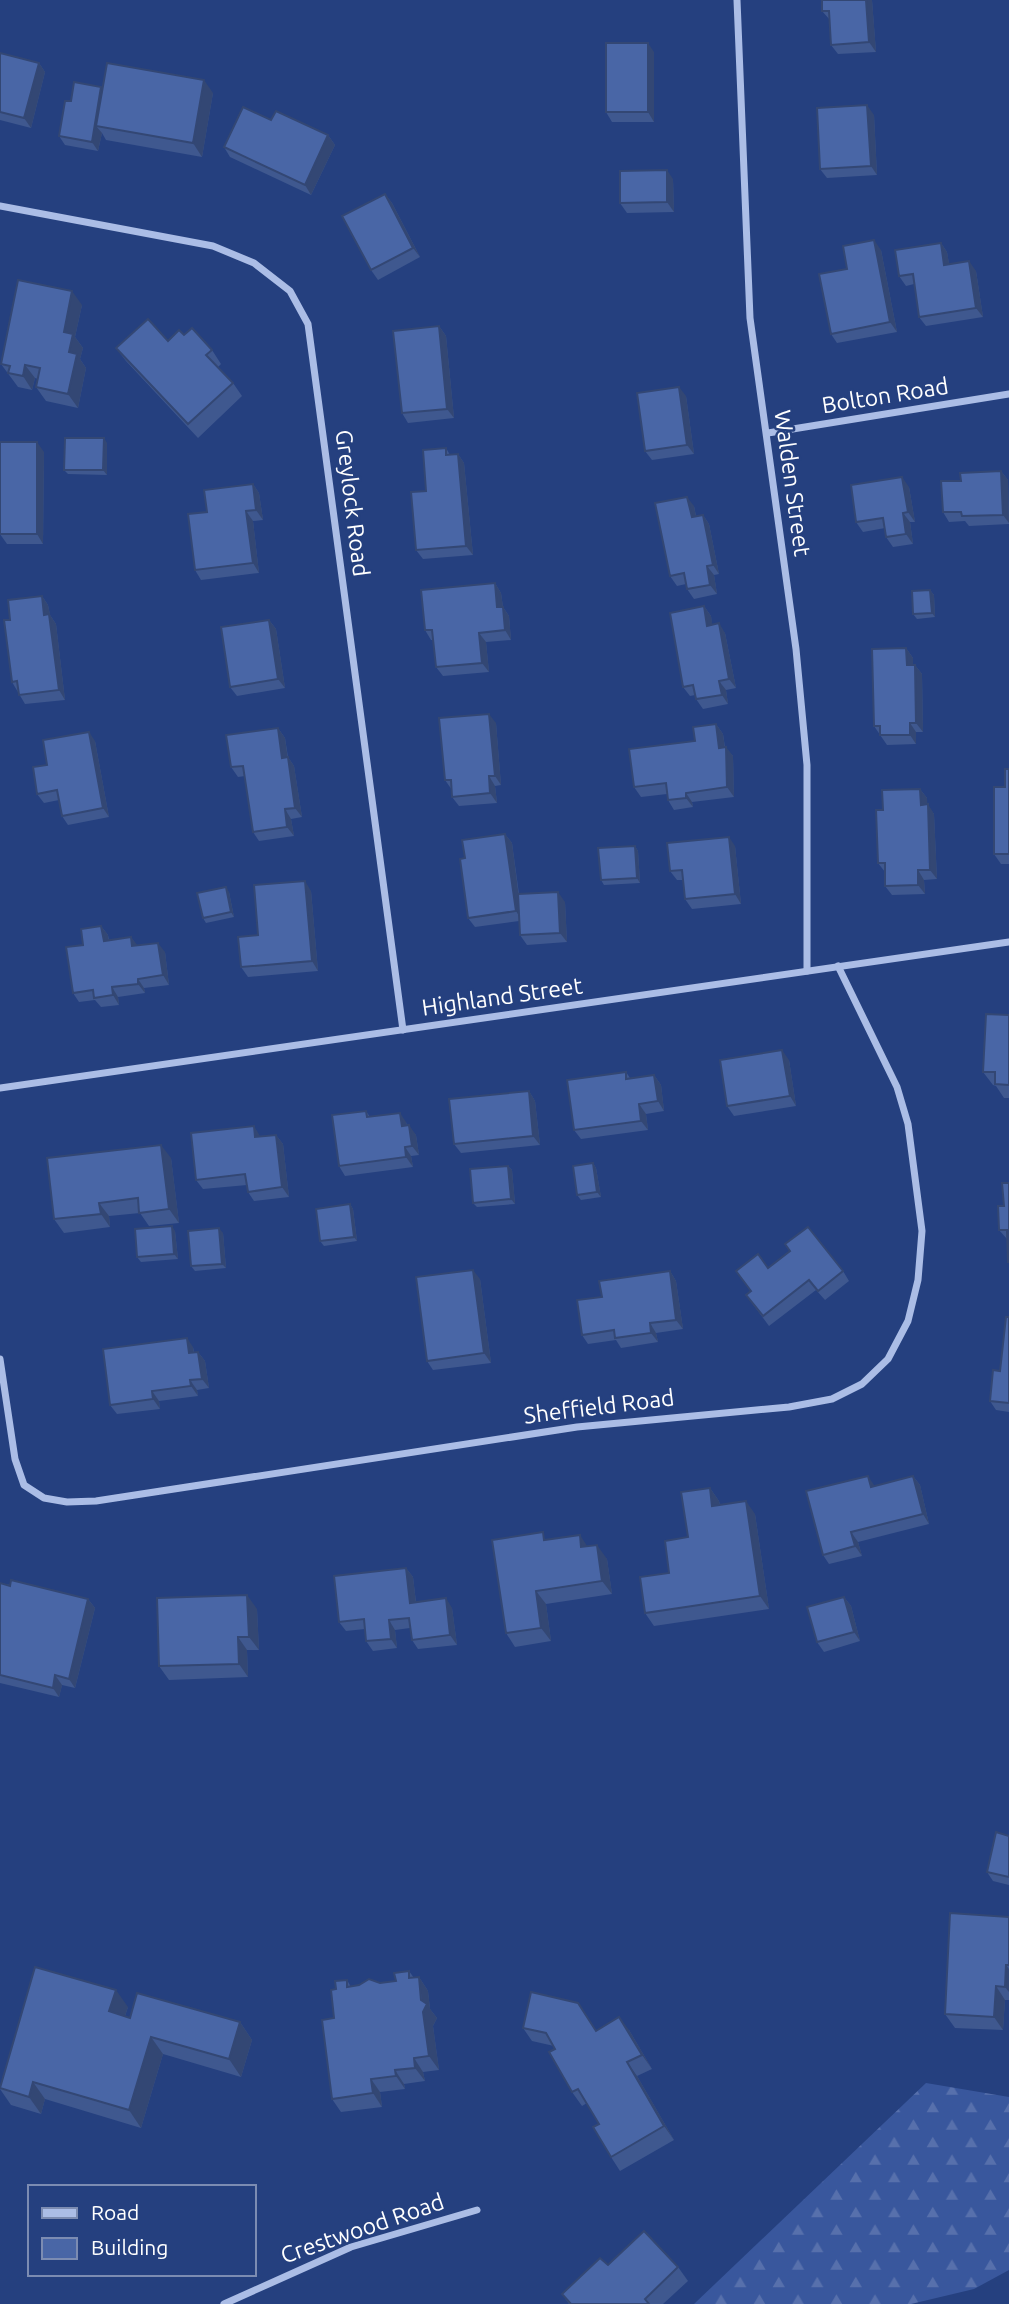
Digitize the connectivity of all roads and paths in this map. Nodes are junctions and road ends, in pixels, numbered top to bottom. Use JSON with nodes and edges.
{"nodes":[{"id":1,"x":737,"y":0,"type":"edge"},
{"id":2,"x":0,"y":206,"type":"edge"},
{"id":3,"x":1009,"y":394,"type":"edge"},
{"id":4,"x":768,"y":433,"type":"junction"},
{"id":5,"x":1009,"y":942,"type":"edge"},
{"id":6,"x":838,"y":966,"type":"junction"},
{"id":7,"x":807,"y":971,"type":"junction"},
{"id":8,"x":402,"y":1030,"type":"junction"},
{"id":9,"x":0,"y":1088,"type":"edge"},
{"id":10,"x":0,"y":1359,"type":"edge"},
{"id":11,"x":477,"y":2210,"type":"dead end"},
{"id":12,"x":224,"y":2304,"type":"edge"}],
"edges":[{"from":1,"to":4,"type":"street","name":"Walden Street"},
{"from":2,"to":8,"type":"street","name":"Greylock Road"},
{"from":3,"to":4,"type":"street","name":"Bolton Road"},
{"from":4,"to":7,"type":"street","name":"Walden Street"},
{"from":5,"to":6,"type":"street","name":"Highland Street"},
{"from":6,"to":7,"type":"street","name":"Highland Street"},
{"from":6,"to":10,"type":"street","name":"Sheffield Road"},
{"from":7,"to":8,"type":"street","name":"Highland Street"},
{"from":8,"to":9,"type":"street","name":"Highland Street"},
{"from":11,"to":12,"type":"street","name":"Crestwood Road"}]}
